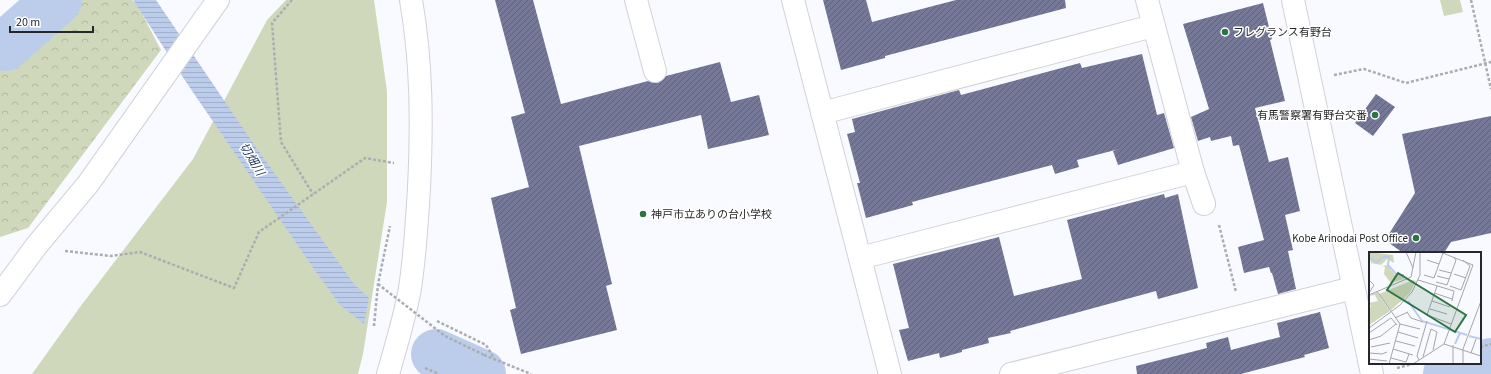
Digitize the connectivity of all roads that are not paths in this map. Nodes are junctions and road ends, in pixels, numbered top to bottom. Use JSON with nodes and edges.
{"nodes":[{"id":1,"x":218,"y":0,"type":"edge"},
{"id":2,"x":411,"y":0,"type":"edge"},
{"id":3,"x":636,"y":0,"type":"edge"},
{"id":4,"x":793,"y":0,"type":"edge"},
{"id":5,"x":1147,"y":0,"type":"edge"},
{"id":6,"x":1294,"y":0,"type":"edge"},
{"id":7,"x":1153,"y":26,"type":"junction"},
{"id":8,"x":655,"y":71,"type":"dead end"},
{"id":9,"x":822,"y":113,"type":"junction"},
{"id":10,"x":1193,"y":172,"type":"junction"},
{"id":11,"x":1203,"y":202,"type":"road end"},
{"id":12,"x":860,"y":258,"type":"junction"},
{"id":13,"x":1353,"y":288,"type":"junction"},
{"id":14,"x":0,"y":295,"type":"edge"},
{"id":15,"x":1369,"y":360,"type":"edge"},
{"id":16,"x":1370,"y":364,"type":"edge"},
{"id":17,"x":388,"y":374,"type":"edge"},
{"id":18,"x":890,"y":374,"type":"edge"},
{"id":19,"x":1011,"y":374,"type":"edge"},
{"id":20,"x":1372,"y":374,"type":"edge"}],
"edges":[{"from":1,"to":14,"type":"street"},
{"from":2,"to":17,"type":"street"},
{"from":3,"to":8,"type":"street"},
{"from":4,"to":9,"type":"street"},
{"from":5,"to":7,"type":"street"},
{"from":6,"to":13,"type":"street"},
{"from":7,"to":9,"type":"street"},
{"from":7,"to":10,"type":"street"},
{"from":9,"to":12,"type":"street"},
{"from":10,"to":11,"type":"street"},
{"from":10,"to":12,"type":"street"},
{"from":12,"to":18,"type":"street"},
{"from":13,"to":15,"type":"street"},
{"from":13,"to":19,"type":"street"},
{"from":16,"to":20,"type":"street"}]}
